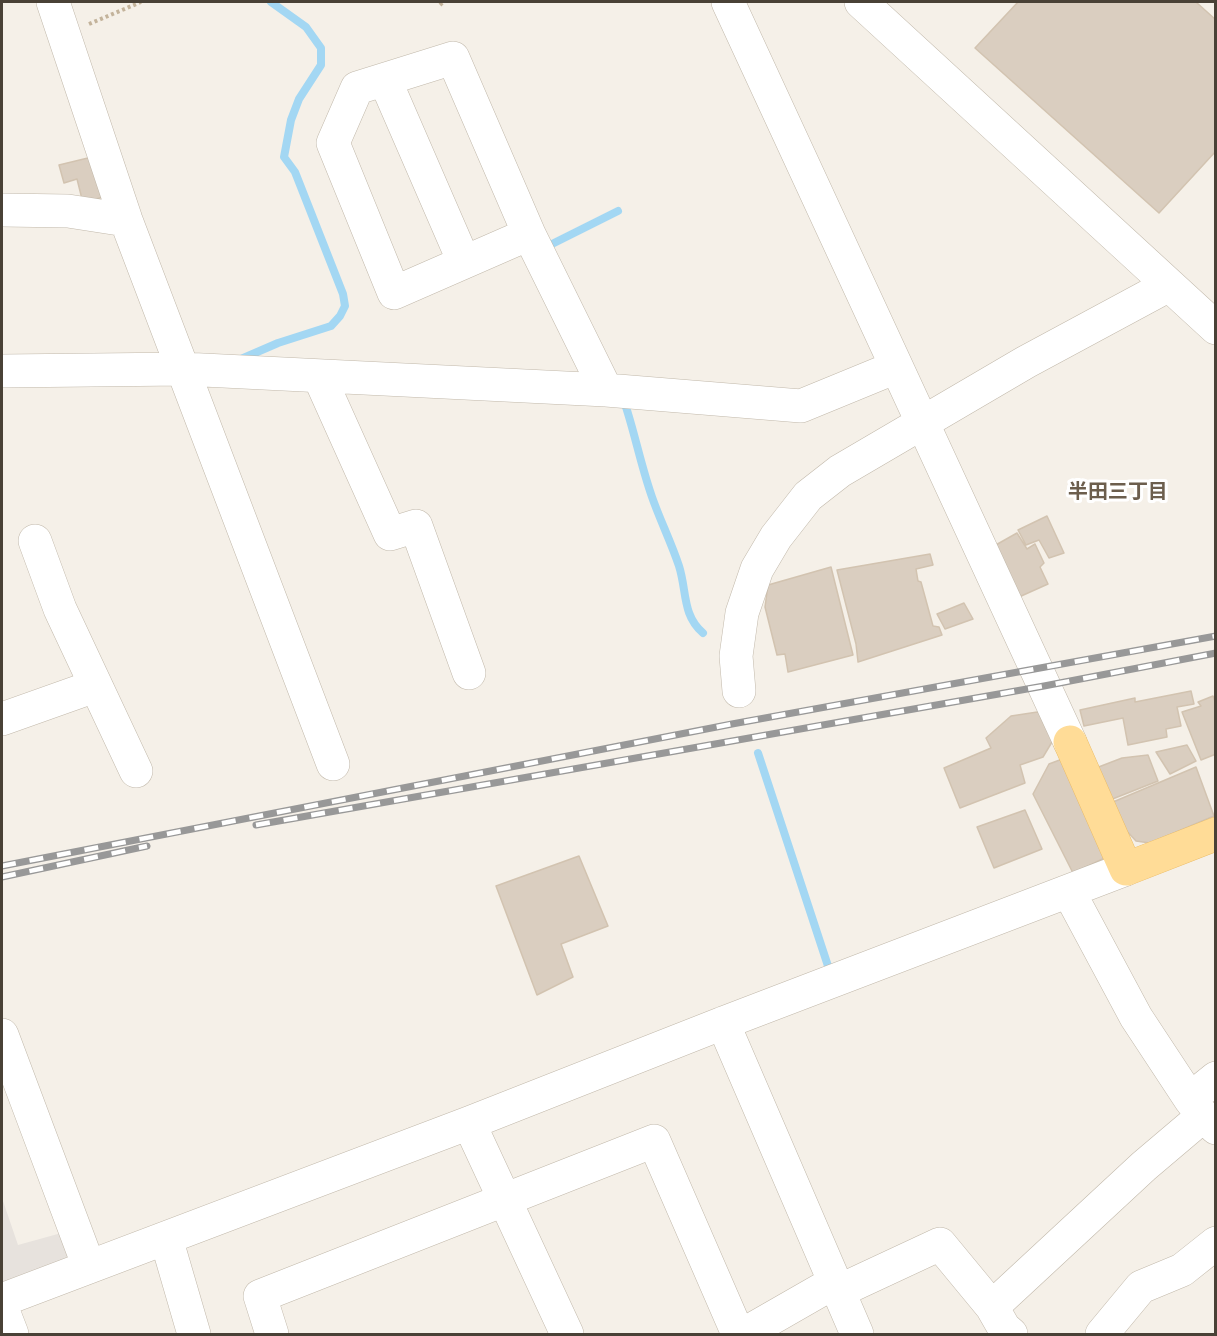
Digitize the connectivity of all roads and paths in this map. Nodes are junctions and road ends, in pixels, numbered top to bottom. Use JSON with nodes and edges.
{"nodes":[{"id":1,"x":53,"y":2,"type":"edge"},
{"id":2,"x":141,"y":2,"type":"edge"},
{"id":3,"x":728,"y":2,"type":"edge"},
{"id":4,"x":861,"y":2,"type":"edge"},
{"id":5,"x":64,"y":34,"type":"junction"},
{"id":6,"x":385,"y":80,"type":"junction"},
{"id":7,"x":2,"y":210,"type":"edge"},
{"id":8,"x":126,"y":220,"type":"junction"},
{"id":9,"x":529,"y":234,"type":"junction"},
{"id":10,"x":464,"y":262,"type":"junction"},
{"id":11,"x":1169,"y":285,"type":"junction"},
{"id":12,"x":1215,"y":328,"type":"edge"},
{"id":13,"x":896,"y":367,"type":"junction"},
{"id":14,"x":183,"y":369,"type":"junction"},
{"id":15,"x":2,"y":371,"type":"edge"},
{"id":16,"x":319,"y":376,"type":"junction"},
{"id":17,"x":606,"y":390,"type":"junction"},
{"id":18,"x":922,"y":424,"type":"junction"},
{"id":19,"x":35,"y":541,"type":"dead end"},
{"id":20,"x":469,"y":673,"type":"dead end"},
{"id":21,"x":95,"y":686,"type":"junction"},
{"id":22,"x":739,"y":691,"type":"dead end"},
{"id":23,"x":2,"y":719,"type":"edge"},
{"id":24,"x":1070,"y":742,"type":"joint"},
{"id":25,"x":333,"y":764,"type":"dead end"},
{"id":26,"x":136,"y":771,"type":"dead end"},
{"id":27,"x":1215,"y":834,"type":"edge"},
{"id":28,"x":1126,"y":869,"type":"junction"},
{"id":29,"x":1069,"y":892,"type":"junction"},
{"id":30,"x":723,"y":1023,"type":"junction"},
{"id":31,"x":2,"y":1035,"type":"edge"},
{"id":32,"x":1215,"y":1078,"type":"edge"},
{"id":33,"x":1203,"y":1114,"type":"edge"},
{"id":34,"x":469,"y":1123,"type":"junction"},
{"id":35,"x":504,"y":1202,"type":"junction"},
{"id":36,"x":166,"y":1238,"type":"junction"},
{"id":37,"x":1215,"y":1243,"type":"edge"},
{"id":38,"x":89,"y":1267,"type":"junction"},
{"id":39,"x":835,"y":1287,"type":"junction"},
{"id":40,"x":2,"y":1300,"type":"edge"},
{"id":41,"x":2,"y":1308,"type":"edge"},
{"id":42,"x":1001,"y":1326,"type":"edge"},
{"id":43,"x":12,"y":1335,"type":"edge"},
{"id":44,"x":194,"y":1335,"type":"edge"},
{"id":45,"x":272,"y":1335,"type":"edge"},
{"id":46,"x":567,"y":1335,"type":"edge"},
{"id":47,"x":738,"y":1335,"type":"edge"},
{"id":48,"x":744,"y":1335,"type":"edge"},
{"id":49,"x":857,"y":1335,"type":"edge"},
{"id":50,"x":1102,"y":1335,"type":"edge"}],
"edges":[{"from":1,"to":5,"type":"street"},
{"from":2,"to":5,"type":"path"},
{"from":3,"to":13,"type":"street"},
{"from":4,"to":11,"type":"street"},
{"from":5,"to":8,"type":"street"},
{"from":6,"to":9,"type":"street"},
{"from":6,"to":10,"type":"street"},
{"from":6,"to":10,"type":"street"},
{"from":7,"to":8,"type":"street"},
{"from":8,"to":14,"type":"street"},
{"from":9,"to":10,"type":"street"},
{"from":9,"to":17,"type":"street"},
{"from":11,"to":12,"type":"street"},
{"from":11,"to":18,"type":"street"},
{"from":13,"to":17,"type":"street"},
{"from":13,"to":18,"type":"street"},
{"from":14,"to":15,"type":"street"},
{"from":14,"to":16,"type":"street"},
{"from":14,"to":25,"type":"street"},
{"from":16,"to":17,"type":"street"},
{"from":16,"to":20,"type":"street"},
{"from":18,"to":22,"type":"street"},
{"from":18,"to":24,"type":"street"},
{"from":19,"to":21,"type":"street"},
{"from":21,"to":23,"type":"street"},
{"from":21,"to":26,"type":"street"},
{"from":24,"to":28,"type":"main road"},
{"from":27,"to":28,"type":"main road"},
{"from":28,"to":29,"type":"street"},
{"from":29,"to":30,"type":"street"},
{"from":29,"to":33,"type":"street"},
{"from":30,"to":34,"type":"street"},
{"from":30,"to":39,"type":"street"},
{"from":31,"to":38,"type":"street"},
{"from":32,"to":33,"type":"street"},
{"from":33,"to":42,"type":"street"},
{"from":34,"to":35,"type":"street"},
{"from":34,"to":36,"type":"street"},
{"from":35,"to":45,"type":"street"},
{"from":35,"to":46,"type":"street"},
{"from":35,"to":47,"type":"street"},
{"from":36,"to":38,"type":"street"},
{"from":36,"to":44,"type":"street"},
{"from":37,"to":50,"type":"street"},
{"from":38,"to":40,"type":"street"},
{"from":39,"to":42,"type":"street"},
{"from":39,"to":48,"type":"street"},
{"from":39,"to":49,"type":"street"},
{"from":41,"to":43,"type":"street"}]}
